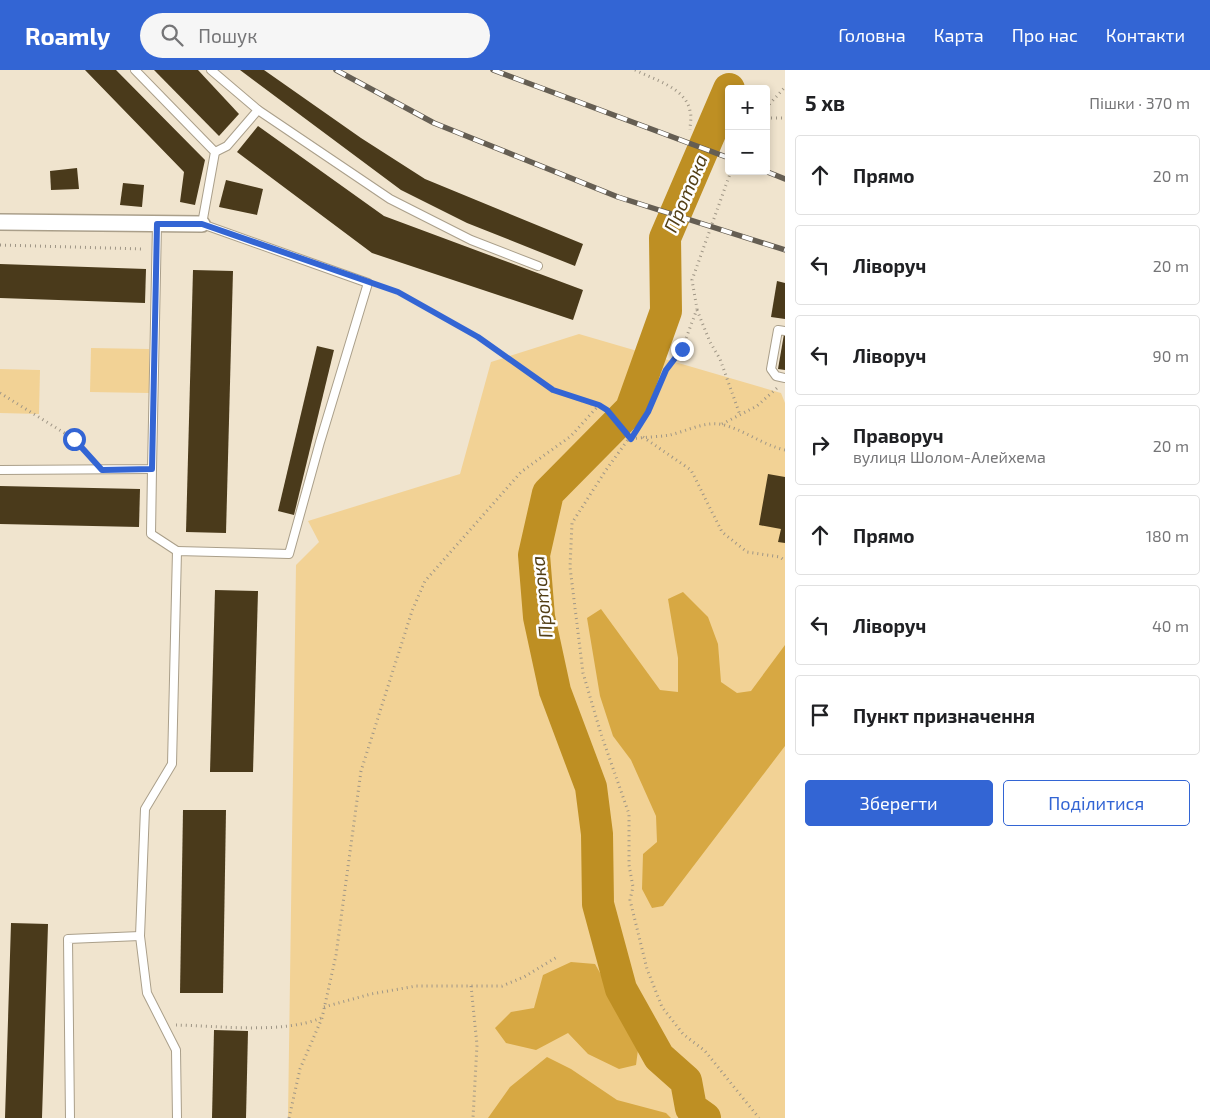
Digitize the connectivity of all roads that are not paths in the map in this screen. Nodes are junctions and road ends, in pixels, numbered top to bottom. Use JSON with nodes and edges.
{"nodes":[{"id":1,"x":135,"y":70,"type":"edge"},
{"id":2,"x":212,"y":70,"type":"edge"},
{"id":3,"x":258,"y":110,"type":"junction"},
{"id":4,"x":215,"y":152,"type":"junction"},
{"id":5,"x":0,"y":222,"type":"edge"},
{"id":6,"x":157,"y":224,"type":"junction"},
{"id":7,"x":202,"y":224,"type":"junction"},
{"id":8,"x":538,"y":266,"type":"dead end"},
{"id":9,"x":785,"y":331,"type":"edge"},
{"id":10,"x":782,"y":381,"type":"edge"},
{"id":11,"x":152,"y":469,"type":"junction"},
{"id":12,"x":0,"y":470,"type":"edge"},
{"id":13,"x":177,"y":551,"type":"junction"},
{"id":14,"x":140,"y":936,"type":"junction"},
{"id":15,"x":70,"y":1118,"type":"edge"},
{"id":16,"x":177,"y":1118,"type":"edge"}],
"edges":[{"from":1,"to":4,"type":"lane"},
{"from":2,"to":3,"type":"lane"},
{"from":3,"to":4,"type":"lane"},
{"from":3,"to":8,"type":"lane"},
{"from":4,"to":7,"type":"lane"},
{"from":5,"to":6,"type":"street"},
{"from":6,"to":7,"type":"street"},
{"from":6,"to":11,"type":"lane"},
{"from":7,"to":13,"type":"lane"},
{"from":9,"to":10,"type":"lane"},
{"from":11,"to":12,"type":"lane"},
{"from":11,"to":13,"type":"lane"},
{"from":13,"to":14,"type":"lane"},
{"from":14,"to":15,"type":"lane"},
{"from":14,"to":16,"type":"lane"}]}
